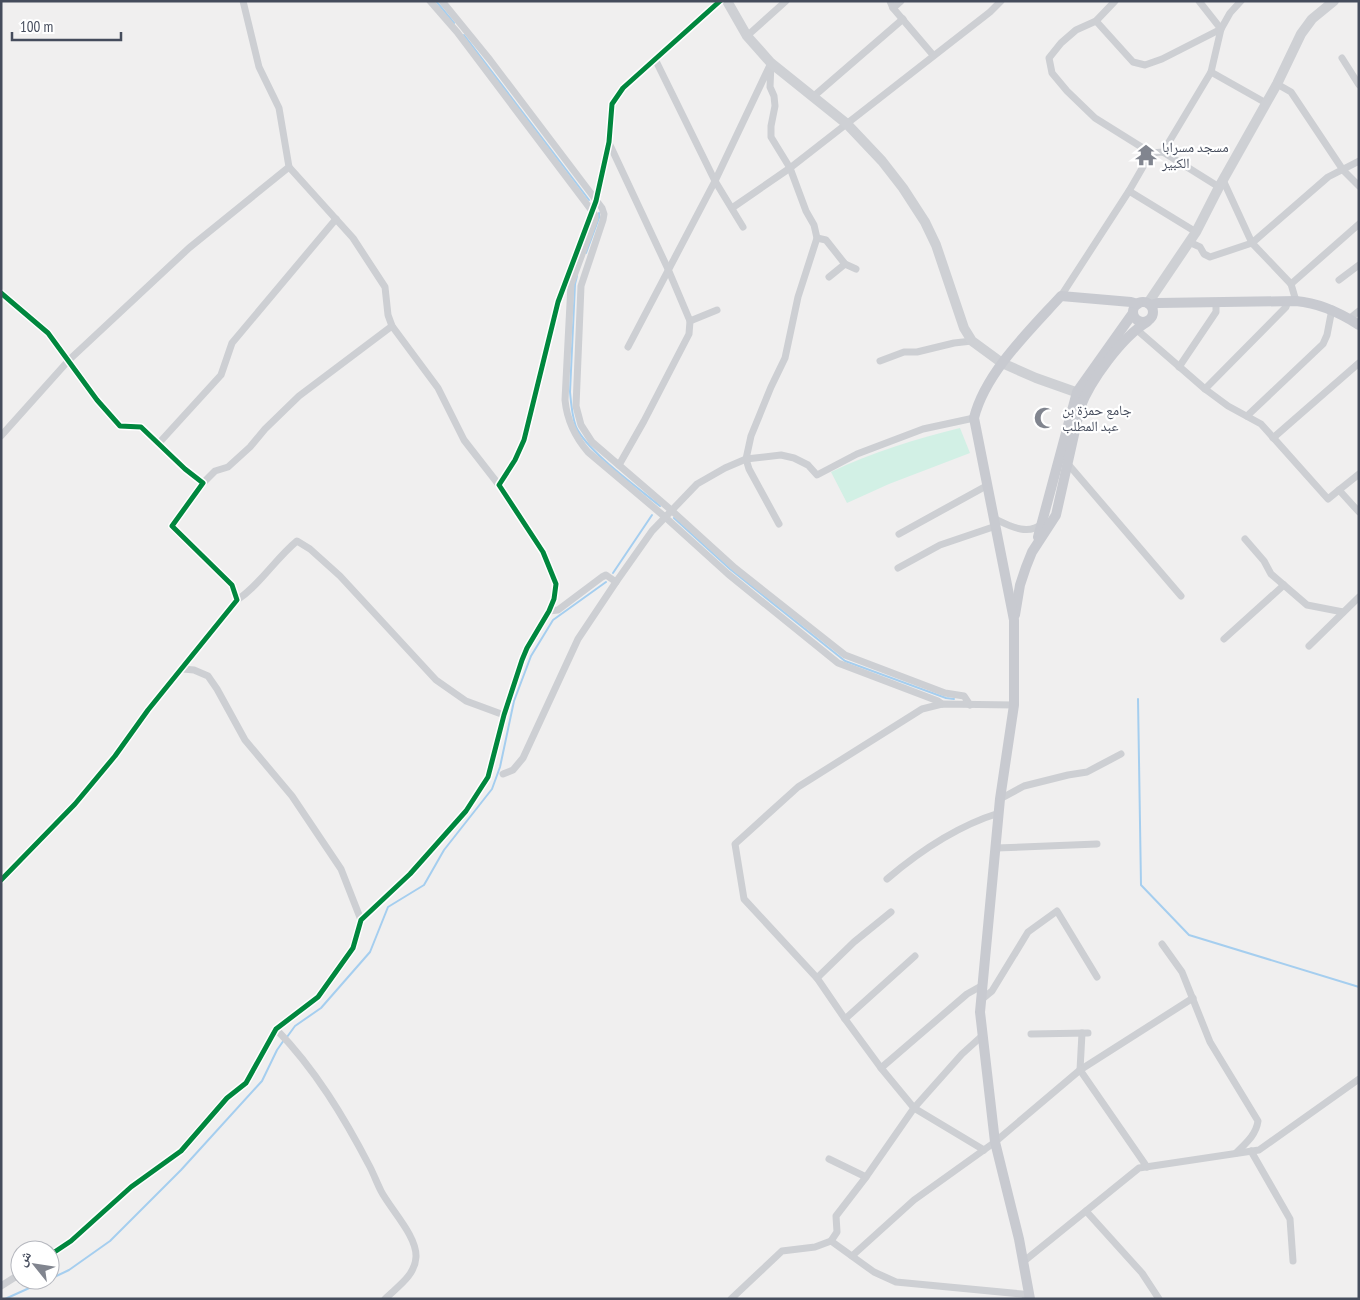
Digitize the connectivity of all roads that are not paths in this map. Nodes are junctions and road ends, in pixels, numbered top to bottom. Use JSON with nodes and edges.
{"nodes":[{"id":1,"x":242,"y":1,"type":"edge"},
{"id":2,"x":430,"y":1,"type":"edge"},
{"id":3,"x":442,"y":1,"type":"edge"},
{"id":4,"x":720,"y":1,"type":"edge"},
{"id":5,"x":727,"y":1,"type":"edge"},
{"id":6,"x":786,"y":1,"type":"edge"},
{"id":7,"x":901,"y":1,"type":"edge"},
{"id":8,"x":1001,"y":1,"type":"edge"},
{"id":9,"x":1115,"y":1,"type":"edge"},
{"id":10,"x":1199,"y":1,"type":"edge"},
{"id":11,"x":1241,"y":1,"type":"edge"},
{"id":12,"x":1329,"y":3,"type":"edge"},
{"id":13,"x":891,"y":4,"type":"edge"},
{"id":14,"x":902,"y":19,"type":"junction"},
{"id":15,"x":1096,"y":21,"type":"junction"},
{"id":16,"x":463,"y":27,"type":"junction"},
{"id":17,"x":1221,"y":29,"type":"junction"},
{"id":18,"x":456,"y":32,"type":"junction"},
{"id":19,"x":747,"y":36,"type":"junction"},
{"id":20,"x":933,"y":55,"type":"junction"},
{"id":21,"x":1342,"y":58,"type":"dead end"},
{"id":22,"x":655,"y":59,"type":"junction"},
{"id":23,"x":771,"y":63,"type":"junction"},
{"id":24,"x":1211,"y":72,"type":"junction"},
{"id":25,"x":1277,"y":84,"type":"junction"},
{"id":26,"x":1359,"y":85,"type":"edge"},
{"id":27,"x":814,"y":96,"type":"junction"},
{"id":28,"x":1266,"y":103,"type":"junction"},
{"id":29,"x":847,"y":124,"type":"junction"},
{"id":30,"x":609,"y":142,"type":"junction"},
{"id":31,"x":1164,"y":152,"type":"junction"},
{"id":32,"x":1151,"y":153,"type":"junction"},
{"id":33,"x":1359,"y":161,"type":"edge"},
{"id":34,"x":290,"y":167,"type":"junction"},
{"id":35,"x":790,"y":168,"type":"junction"},
{"id":36,"x":1343,"y":170,"type":"junction"},
{"id":37,"x":715,"y":181,"type":"junction"},
{"id":38,"x":1221,"y":183,"type":"junction"},
{"id":39,"x":1359,"y":186,"type":"edge"},
{"id":40,"x":1129,"y":191,"type":"junction"},
{"id":41,"x":596,"y":201,"type":"junction"},
{"id":42,"x":732,"y":208,"type":"junction"},
{"id":43,"x":592,"y":210,"type":"junction"},
{"id":44,"x":336,"y":219,"type":"junction"},
{"id":45,"x":1359,"y":224,"type":"edge"},
{"id":46,"x":743,"y":227,"type":"dead end"},
{"id":47,"x":1196,"y":232,"type":"junction"},
{"id":48,"x":817,"y":238,"type":"junction"},
{"id":49,"x":1189,"y":242,"type":"junction"},
{"id":50,"x":1252,"y":243,"type":"junction"},
{"id":51,"x":845,"y":264,"type":"junction"},
{"id":52,"x":1359,"y":265,"type":"edge"},
{"id":53,"x":856,"y":268,"type":"dead end"},
{"id":54,"x":668,"y":269,"type":"junction"},
{"id":55,"x":829,"y":277,"type":"dead end"},
{"id":56,"x":1339,"y":280,"type":"dead end"},
{"id":57,"x":1291,"y":284,"type":"junction"},
{"id":58,"x":1,"y":293,"type":"edge"},
{"id":59,"x":1061,"y":296,"type":"junction"},
{"id":60,"x":1292,"y":301,"type":"junction"},
{"id":61,"x":1216,"y":302,"type":"junction"},
{"id":62,"x":1142,"y":306,"type":"junction"},
{"id":63,"x":1332,"y":309,"type":"junction"},
{"id":64,"x":718,"y":310,"type":"dead end"},
{"id":65,"x":1359,"y":311,"type":"edge"},
{"id":66,"x":1349,"y":319,"type":"junction"},
{"id":67,"x":690,"y":321,"type":"junction"},
{"id":68,"x":1147,"y":322,"type":"junction"},
{"id":69,"x":1359,"y":325,"type":"edge"},
{"id":70,"x":392,"y":326,"type":"junction"},
{"id":71,"x":1136,"y":329,"type":"junction"},
{"id":72,"x":972,"y":341,"type":"junction"},
{"id":73,"x":628,"y":347,"type":"dead end"},
{"id":74,"x":69,"y":360,"type":"junction"},
{"id":75,"x":880,"y":361,"type":"dead end"},
{"id":76,"x":1002,"y":363,"type":"junction"},
{"id":77,"x":1359,"y":363,"type":"edge"},
{"id":78,"x":1179,"y":367,"type":"junction"},
{"id":79,"x":1205,"y":389,"type":"junction"},
{"id":80,"x":1081,"y":393,"type":"junction"},
{"id":81,"x":1247,"y":416,"type":"junction"},
{"id":82,"x":974,"y":418,"type":"junction"},
{"id":83,"x":1,"y":436,"type":"edge"},
{"id":84,"x":1273,"y":438,"type":"junction"},
{"id":85,"x":159,"y":444,"type":"junction"},
{"id":86,"x":746,"y":460,"type":"junction"},
{"id":87,"x":1068,"y":464,"type":"junction"},
{"id":88,"x":619,"y":465,"type":"junction"},
{"id":89,"x":1359,"y":474,"type":"edge"},
{"id":90,"x":203,"y":483,"type":"junction"},
{"id":91,"x":499,"y":485,"type":"junction"},
{"id":92,"x":988,"y":485,"type":"junction"},
{"id":93,"x":1339,"y":490,"type":"junction"},
{"id":94,"x":671,"y":510,"type":"junction"},
{"id":95,"x":1359,"y":512,"type":"edge"},
{"id":96,"x":665,"y":517,"type":"junction"},
{"id":97,"x":995,"y":523,"type":"junction"},
{"id":98,"x":779,"y":524,"type":"dead end"},
{"id":99,"x":1042,"y":524,"type":"junction"},
{"id":100,"x":899,"y":534,"type":"dead end"},
{"id":101,"x":1245,"y":539,"type":"dead end"},
{"id":102,"x":1035,"y":547,"type":"junction"},
{"id":103,"x":898,"y":568,"type":"dead end"},
{"id":104,"x":616,"y":582,"type":"junction"},
{"id":105,"x":1284,"y":585,"type":"junction"},
{"id":106,"x":1181,"y":596,"type":"dead end"},
{"id":107,"x":1359,"y":597,"type":"edge"},
{"id":108,"x":237,"y":600,"type":"junction"},
{"id":109,"x":549,"y":610,"type":"junction"},
{"id":110,"x":1343,"y":612,"type":"junction"},
{"id":111,"x":1014,"y":620,"type":"junction"},
{"id":112,"x":1224,"y":638,"type":"dead end"},
{"id":113,"x":1309,"y":646,"type":"dead end"},
{"id":114,"x":183,"y":669,"type":"junction"},
{"id":115,"x":942,"y":704,"type":"junction"},
{"id":116,"x":970,"y":705,"type":"junction"},
{"id":117,"x":1014,"y":705,"type":"junction"},
{"id":118,"x":504,"y":715,"type":"junction"},
{"id":119,"x":1121,"y":754,"type":"dead end"},
{"id":120,"x":503,"y":774,"type":"dead end"},
{"id":121,"x":1000,"y":800,"type":"junction"},
{"id":122,"x":999,"y":813,"type":"junction"},
{"id":123,"x":1097,"y":844,"type":"dead end"},
{"id":124,"x":996,"y":848,"type":"junction"},
{"id":125,"x":887,"y":879,"type":"dead end"},
{"id":126,"x":1,"y":880,"type":"edge"},
{"id":127,"x":891,"y":912,"type":"dead end"},
{"id":128,"x":361,"y":920,"type":"junction"},
{"id":129,"x":1162,"y":944,"type":"dead end"},
{"id":130,"x":915,"y":956,"type":"dead end"},
{"id":131,"x":1097,"y":977,"type":"dead end"},
{"id":132,"x":817,"y":978,"type":"junction"},
{"id":133,"x":983,"y":985,"type":"junction"},
{"id":134,"x":1193,"y":998,"type":"junction"},
{"id":135,"x":981,"y":1000,"type":"junction"},
{"id":136,"x":845,"y":1019,"type":"junction"},
{"id":137,"x":276,"y":1029,"type":"junction"},
{"id":138,"x":1031,"y":1034,"type":"dead end"},
{"id":139,"x":983,"y":1035,"type":"junction"},
{"id":140,"x":881,"y":1068,"type":"junction"},
{"id":141,"x":1080,"y":1070,"type":"junction"},
{"id":142,"x":1359,"y":1079,"type":"edge"},
{"id":143,"x":914,"y":1108,"type":"junction"},
{"id":144,"x":995,"y":1142,"type":"junction"},
{"id":145,"x":984,"y":1150,"type":"junction"},
{"id":146,"x":1251,"y":1151,"type":"junction"},
{"id":147,"x":1236,"y":1154,"type":"junction"},
{"id":148,"x":829,"y":1159,"type":"dead end"},
{"id":149,"x":1147,"y":1167,"type":"junction"},
{"id":150,"x":866,"y":1177,"type":"junction"},
{"id":151,"x":1086,"y":1211,"type":"junction"},
{"id":152,"x":831,"y":1241,"type":"junction"},
{"id":153,"x":60,"y":1248,"type":"edge"},
{"id":154,"x":852,"y":1256,"type":"junction"},
{"id":155,"x":1293,"y":1261,"type":"dead end"},
{"id":156,"x":1023,"y":1262,"type":"junction"},
{"id":157,"x":1030,"y":1298,"type":"edge"},
{"id":158,"x":385,"y":1299,"type":"edge"},
{"id":159,"x":731,"y":1299,"type":"edge"},
{"id":160,"x":1159,"y":1299,"type":"edge"}],
"edges":[{"from":1,"to":34,"type":"street"},
{"from":2,"to":18,"type":"street"},
{"from":3,"to":16,"type":"street"},
{"from":4,"to":22,"type":"street"},
{"from":5,"to":19,"type":"main road"},
{"from":6,"to":19,"type":"street"},
{"from":7,"to":13,"type":"street"},
{"from":8,"to":20,"type":"street"},
{"from":9,"to":15,"type":"street"},
{"from":10,"to":17,"type":"street"},
{"from":11,"to":17,"type":"street"},
{"from":12,"to":25,"type":"main road"},
{"from":13,"to":14,"type":"street"},
{"from":14,"to":20,"type":"street"},
{"from":14,"to":27,"type":"street"},
{"from":15,"to":17,"type":"street"},
{"from":15,"to":32,"type":"street"},
{"from":16,"to":18,"type":"street"},
{"from":16,"to":41,"type":"street"},
{"from":17,"to":24,"type":"street"},
{"from":18,"to":43,"type":"street"},
{"from":19,"to":23,"type":"main road"},
{"from":20,"to":29,"type":"street"},
{"from":21,"to":26,"type":"street"},
{"from":22,"to":30,"type":"street"},
{"from":22,"to":37,"type":"street"},
{"from":23,"to":27,"type":"main road"},
{"from":23,"to":35,"type":"street"},
{"from":23,"to":37,"type":"street"},
{"from":24,"to":28,"type":"street"},
{"from":24,"to":31,"type":"street"},
{"from":25,"to":28,"type":"main road"},
{"from":25,"to":36,"type":"street"},
{"from":27,"to":29,"type":"main road"},
{"from":28,"to":38,"type":"main road"},
{"from":29,"to":35,"type":"street"},
{"from":29,"to":72,"type":"main road"},
{"from":30,"to":41,"type":"street"},
{"from":30,"to":54,"type":"street"},
{"from":31,"to":32,"type":"street"},
{"from":31,"to":38,"type":"street"},
{"from":32,"to":40,"type":"street"},
{"from":33,"to":36,"type":"street"},
{"from":34,"to":44,"type":"street"},
{"from":34,"to":74,"type":"street"},
{"from":35,"to":42,"type":"street"},
{"from":35,"to":48,"type":"street"},
{"from":36,"to":39,"type":"street"},
{"from":36,"to":50,"type":"street"},
{"from":37,"to":42,"type":"street"},
{"from":37,"to":54,"type":"street"},
{"from":38,"to":47,"type":"main road"},
{"from":38,"to":50,"type":"street"},
{"from":40,"to":47,"type":"street"},
{"from":40,"to":59,"type":"street"},
{"from":41,"to":43,"type":"street"},
{"from":41,"to":88,"type":"street"},
{"from":42,"to":46,"type":"street"},
{"from":43,"to":91,"type":"street"},
{"from":43,"to":96,"type":"street"},
{"from":44,"to":70,"type":"street"},
{"from":44,"to":85,"type":"street"},
{"from":45,"to":57,"type":"street"},
{"from":47,"to":49,"type":"main road"},
{"from":48,"to":51,"type":"street"},
{"from":48,"to":86,"type":"street"},
{"from":49,"to":50,"type":"street"},
{"from":49,"to":62,"type":"main road"},
{"from":50,"to":57,"type":"street"},
{"from":51,"to":53,"type":"street"},
{"from":51,"to":55,"type":"street"},
{"from":52,"to":56,"type":"street"},
{"from":54,"to":67,"type":"street"},
{"from":54,"to":73,"type":"street"},
{"from":57,"to":60,"type":"street"},
{"from":58,"to":74,"type":"street"},
{"from":59,"to":62,"type":"main road"},
{"from":59,"to":76,"type":"main road"},
{"from":60,"to":61,"type":"main road"},
{"from":60,"to":63,"type":"main road"},
{"from":60,"to":79,"type":"street"},
{"from":61,"to":62,"type":"main road"},
{"from":61,"to":78,"type":"street"},
{"from":62,"to":68,"type":"main road"},
{"from":62,"to":68,"type":"main road"},
{"from":62,"to":80,"type":"main road"},
{"from":63,"to":66,"type":"main road"},
{"from":63,"to":81,"type":"street"},
{"from":64,"to":67,"type":"street"},
{"from":65,"to":66,"type":"street"},
{"from":66,"to":69,"type":"main road"},
{"from":67,"to":88,"type":"street"},
{"from":68,"to":71,"type":"main road"},
{"from":70,"to":90,"type":"street"},
{"from":70,"to":91,"type":"street"},
{"from":71,"to":78,"type":"street"},
{"from":71,"to":80,"type":"main road"},
{"from":72,"to":75,"type":"street"},
{"from":72,"to":76,"type":"main road"},
{"from":74,"to":83,"type":"street"},
{"from":74,"to":85,"type":"street"},
{"from":76,"to":80,"type":"main road"},
{"from":76,"to":82,"type":"main road"},
{"from":77,"to":84,"type":"street"},
{"from":78,"to":79,"type":"street"},
{"from":79,"to":81,"type":"street"},
{"from":80,"to":87,"type":"main road"},
{"from":80,"to":99,"type":"main road"},
{"from":81,"to":84,"type":"street"},
{"from":82,"to":86,"type":"street"},
{"from":82,"to":92,"type":"main road"},
{"from":84,"to":93,"type":"street"},
{"from":85,"to":90,"type":"street"},
{"from":86,"to":94,"type":"street"},
{"from":86,"to":98,"type":"street"},
{"from":87,"to":102,"type":"main road"},
{"from":87,"to":106,"type":"street"},
{"from":88,"to":94,"type":"street"},
{"from":89,"to":93,"type":"street"},
{"from":90,"to":108,"type":"street"},
{"from":91,"to":109,"type":"street"},
{"from":92,"to":97,"type":"main road"},
{"from":92,"to":100,"type":"street"},
{"from":93,"to":95,"type":"street"},
{"from":94,"to":96,"type":"street"},
{"from":94,"to":116,"type":"street"},
{"from":96,"to":104,"type":"street"},
{"from":96,"to":115,"type":"street"},
{"from":97,"to":99,"type":"street"},
{"from":97,"to":103,"type":"street"},
{"from":97,"to":111,"type":"main road"},
{"from":99,"to":102,"type":"main road"},
{"from":101,"to":105,"type":"street"},
{"from":102,"to":111,"type":"main road"},
{"from":104,"to":109,"type":"street"},
{"from":104,"to":120,"type":"street"},
{"from":105,"to":110,"type":"street"},
{"from":105,"to":112,"type":"street"},
{"from":107,"to":110,"type":"street"},
{"from":108,"to":114,"type":"street"},
{"from":108,"to":118,"type":"street"},
{"from":109,"to":118,"type":"street"},
{"from":110,"to":113,"type":"street"},
{"from":111,"to":117,"type":"main road"},
{"from":114,"to":126,"type":"street"},
{"from":114,"to":128,"type":"street"},
{"from":115,"to":116,"type":"street"},
{"from":115,"to":132,"type":"street"},
{"from":116,"to":117,"type":"street"},
{"from":117,"to":121,"type":"main road"},
{"from":118,"to":128,"type":"street"},
{"from":119,"to":121,"type":"street"},
{"from":121,"to":122,"type":"main road"},
{"from":122,"to":124,"type":"main road"},
{"from":122,"to":125,"type":"street"},
{"from":123,"to":124,"type":"street"},
{"from":124,"to":133,"type":"main road"},
{"from":127,"to":132,"type":"street"},
{"from":128,"to":137,"type":"street"},
{"from":129,"to":134,"type":"street"},
{"from":130,"to":136,"type":"street"},
{"from":131,"to":135,"type":"street"},
{"from":132,"to":136,"type":"street"},
{"from":133,"to":135,"type":"main road"},
{"from":133,"to":140,"type":"street"},
{"from":134,"to":141,"type":"street"},
{"from":134,"to":147,"type":"street"},
{"from":135,"to":139,"type":"main road"},
{"from":136,"to":140,"type":"street"},
{"from":137,"to":153,"type":"street"},
{"from":137,"to":158,"type":"street"},
{"from":138,"to":141,"type":"street"},
{"from":139,"to":143,"type":"street"},
{"from":139,"to":144,"type":"main road"},
{"from":140,"to":143,"type":"street"},
{"from":141,"to":144,"type":"street"},
{"from":141,"to":149,"type":"street"},
{"from":142,"to":146,"type":"street"},
{"from":143,"to":145,"type":"street"},
{"from":143,"to":150,"type":"street"},
{"from":144,"to":145,"type":"street"},
{"from":144,"to":156,"type":"main road"},
{"from":145,"to":154,"type":"street"},
{"from":146,"to":147,"type":"street"},
{"from":146,"to":155,"type":"street"},
{"from":147,"to":149,"type":"street"},
{"from":148,"to":150,"type":"street"},
{"from":149,"to":151,"type":"street"},
{"from":150,"to":152,"type":"street"},
{"from":151,"to":156,"type":"street"},
{"from":151,"to":160,"type":"street"},
{"from":152,"to":154,"type":"street"},
{"from":152,"to":159,"type":"street"},
{"from":154,"to":157,"type":"street"},
{"from":156,"to":157,"type":"main road"}]}
